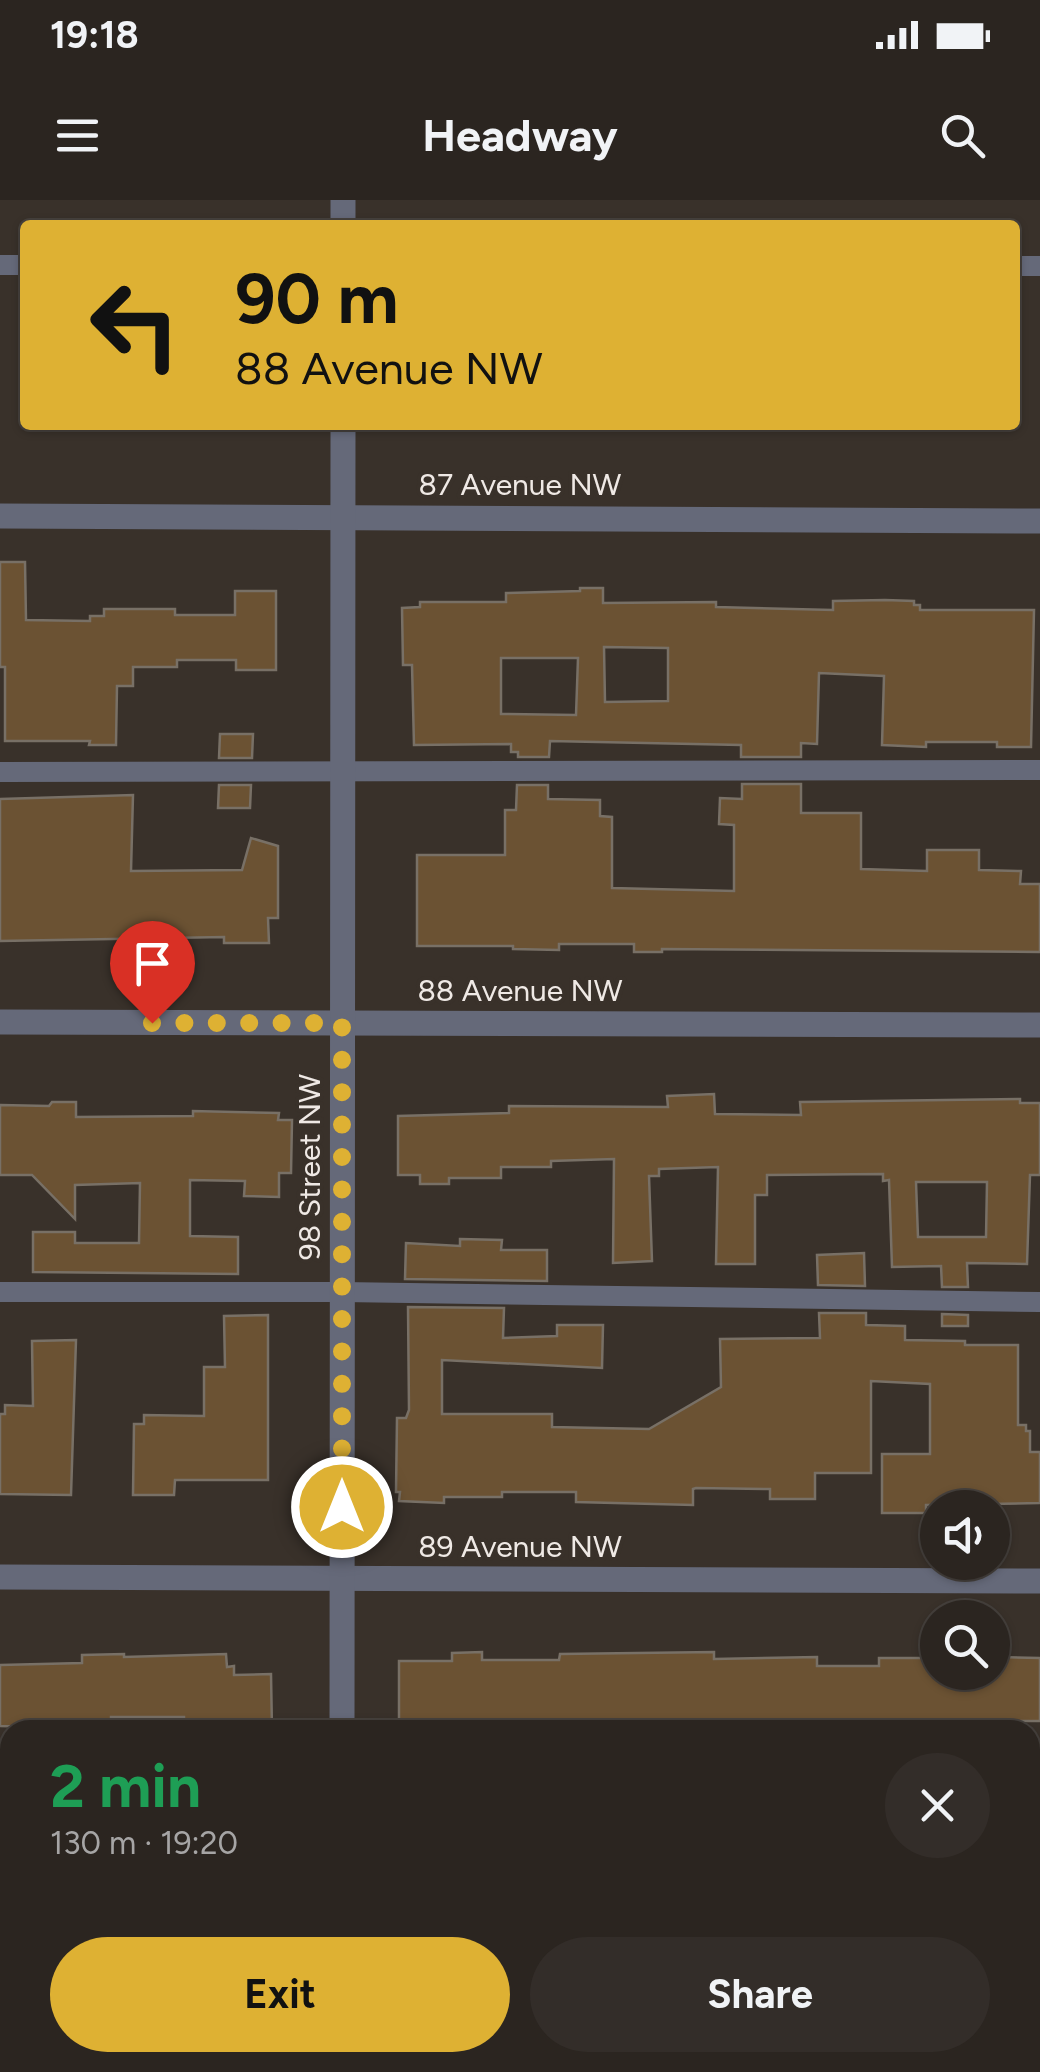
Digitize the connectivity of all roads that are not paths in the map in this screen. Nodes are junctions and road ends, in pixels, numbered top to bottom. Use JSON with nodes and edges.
{"nodes":[{"id":1,"x":343,"y":430,"type":"edge"},
{"id":2,"x":0,"y":516,"type":"edge"},
{"id":3,"x":343,"y":517,"type":"junction"},
{"id":4,"x":1040,"y":521,"type":"edge"},
{"id":5,"x":1040,"y":770,"type":"edge"},
{"id":6,"x":343,"y":771,"type":"junction"},
{"id":7,"x":0,"y":772,"type":"edge"},
{"id":8,"x":0,"y":1022,"type":"edge"},
{"id":9,"x":342,"y":1023,"type":"junction"},
{"id":10,"x":1040,"y":1025,"type":"edge"},
{"id":11,"x":0,"y":1292,"type":"edge"},
{"id":12,"x":342,"y":1292,"type":"junction"},
{"id":13,"x":1040,"y":1302,"type":"edge"},
{"id":14,"x":0,"y":1577,"type":"edge"},
{"id":15,"x":342,"y":1578,"type":"junction"},
{"id":16,"x":1040,"y":1581,"type":"edge"},
{"id":17,"x":342,"y":1720,"type":"edge"}],
"edges":[{"from":1,"to":3,"type":"street","name":"98 Street NW"},
{"from":2,"to":3,"type":"street","name":"87 Avenue NW"},
{"from":3,"to":4,"type":"street","name":"87 Avenue NW"},
{"from":3,"to":6,"type":"street","name":"98 Street NW"},
{"from":5,"to":6,"type":"lane"},
{"from":6,"to":7,"type":"lane"},
{"from":6,"to":9,"type":"street","name":"98 Street NW"},
{"from":8,"to":9,"type":"street","name":"88 Avenue NW"},
{"from":9,"to":10,"type":"street","name":"88 Avenue NW"},
{"from":9,"to":12,"type":"street","name":"98 Street NW"},
{"from":11,"to":12,"type":"lane"},
{"from":12,"to":13,"type":"lane"},
{"from":12,"to":15,"type":"street","name":"98 Street NW"},
{"from":14,"to":15,"type":"street","name":"89 Avenue NW"},
{"from":15,"to":16,"type":"street","name":"89 Avenue NW"},
{"from":15,"to":17,"type":"street","name":"98 Street NW"}]}
